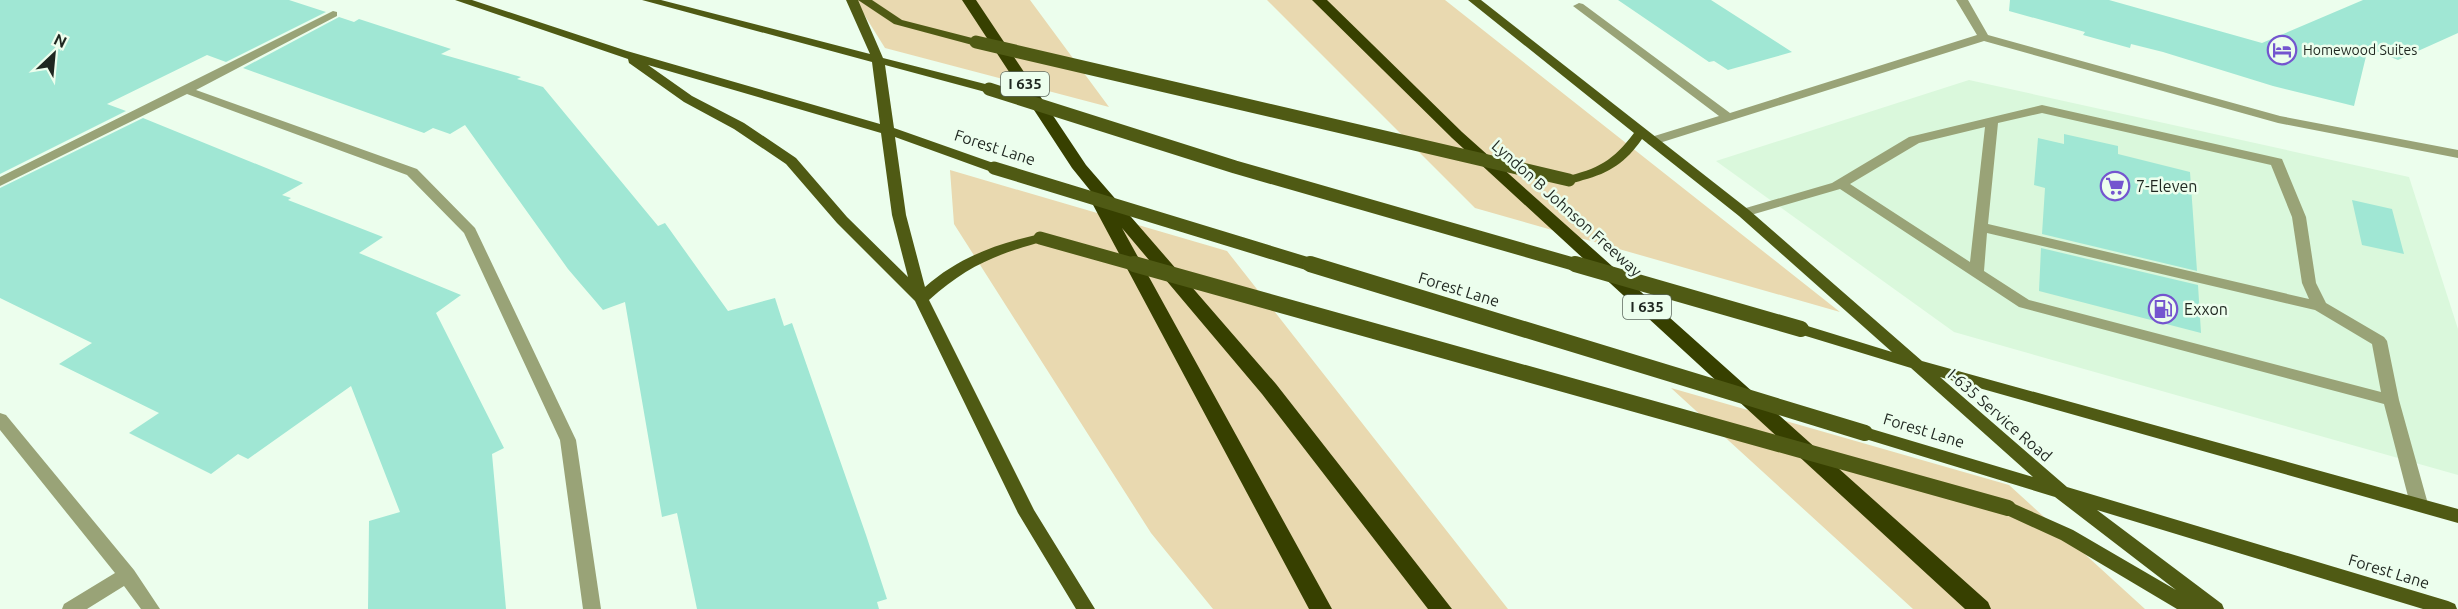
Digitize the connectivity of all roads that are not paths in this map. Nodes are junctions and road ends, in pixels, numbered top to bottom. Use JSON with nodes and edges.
{"nodes":[{"id":1,"x":461,"y":0,"type":"edge"},
{"id":2,"x":648,"y":0,"type":"edge"},
{"id":3,"x":673,"y":0,"type":"edge"},
{"id":4,"x":689,"y":0,"type":"edge"},
{"id":5,"x":852,"y":0,"type":"edge"},
{"id":6,"x":864,"y":0,"type":"edge"},
{"id":7,"x":969,"y":0,"type":"edge"},
{"id":8,"x":1319,"y":0,"type":"edge"},
{"id":9,"x":1474,"y":0,"type":"edge"},
{"id":10,"x":1962,"y":0,"type":"edge"},
{"id":11,"x":1579,"y":6,"type":"dead end"},
{"id":12,"x":333,"y":14,"type":"dead end"},
{"id":13,"x":1984,"y":37,"type":"junction"},
{"id":14,"x":623,"y":54,"type":"junction"},
{"id":15,"x":878,"y":59,"type":"junction"},
{"id":16,"x":186,"y":90,"type":"junction"},
{"id":17,"x":1729,"y":118,"type":"junction"},
{"id":18,"x":1992,"y":121,"type":"junction"},
{"id":19,"x":890,"y":131,"type":"junction"},
{"id":20,"x":1641,"y":132,"type":"junction"},
{"id":21,"x":1653,"y":141,"type":"junction"},
{"id":22,"x":2458,"y":154,"type":"edge"},
{"id":23,"x":1080,"y":168,"type":"junction"},
{"id":24,"x":0,"y":182,"type":"edge"},
{"id":25,"x":1841,"y":184,"type":"junction"},
{"id":26,"x":1744,"y":213,"type":"junction"},
{"id":27,"x":1981,"y":227,"type":"junction"},
{"id":28,"x":1976,"y":273,"type":"junction"},
{"id":29,"x":921,"y":299,"type":"junction"},
{"id":30,"x":2320,"y":306,"type":"junction"},
{"id":31,"x":1914,"y":364,"type":"junction"},
{"id":32,"x":2391,"y":400,"type":"junction"},
{"id":33,"x":0,"y":419,"type":"edge"},
{"id":34,"x":2062,"y":493,"type":"junction"},
{"id":35,"x":2419,"y":504,"type":"junction"},
{"id":36,"x":2458,"y":516,"type":"edge"},
{"id":37,"x":127,"y":575,"type":"junction"},
{"id":38,"x":71,"y":609,"type":"edge"},
{"id":39,"x":151,"y":609,"type":"edge"},
{"id":40,"x":591,"y":609,"type":"edge"},
{"id":41,"x":1086,"y":609,"type":"edge"},
{"id":42,"x":1321,"y":609,"type":"edge"},
{"id":43,"x":1441,"y":609,"type":"edge"},
{"id":44,"x":1980,"y":609,"type":"edge"},
{"id":45,"x":2193,"y":609,"type":"edge"},
{"id":46,"x":2215,"y":609,"type":"edge"},
{"id":47,"x":2448,"y":609,"type":"edge"}],
"edges":[{"from":1,"to":14,"type":"main road","name":"Forest Lane"},
{"from":2,"to":15,"type":"main road"},
{"from":3,"to":4,"type":"main road"},
{"from":5,"to":15,"type":"main road"},
{"from":6,"to":20,"type":"main road","bridge":true},
{"from":7,"to":23,"type":"highway","number":"I 635"},
{"from":8,"to":44,"type":"highway","name":"Lyndon B Johnson Freeway","number":"I 635"},
{"from":9,"to":20,"type":"main road"},
{"from":10,"to":13,"type":"lane"},
{"from":11,"to":17,"type":"lane"},
{"from":12,"to":16,"type":"lane"},
{"from":13,"to":17,"type":"lane"},
{"from":13,"to":22,"type":"lane"},
{"from":14,"to":19,"type":"main road","name":"Forest Lane"},
{"from":14,"to":29,"type":"main road"},
{"from":15,"to":19,"type":"main road"},
{"from":15,"to":31,"type":"main road","bridge":true},
{"from":16,"to":24,"type":"lane"},
{"from":16,"to":40,"type":"lane"},
{"from":17,"to":21,"type":"lane"},
{"from":18,"to":25,"type":"lane"},
{"from":18,"to":27,"type":"lane"},
{"from":18,"to":30,"type":"lane"},
{"from":19,"to":29,"type":"main road"},
{"from":19,"to":34,"type":"main road","name":"Forest Lane","bridge":true},
{"from":20,"to":21,"type":"main road"},
{"from":21,"to":26,"type":"main road"},
{"from":23,"to":42,"type":"highway"},
{"from":23,"to":43,"type":"highway","number":"I 635"},
{"from":25,"to":26,"type":"lane"},
{"from":25,"to":28,"type":"lane"},
{"from":26,"to":31,"type":"main road"},
{"from":27,"to":28,"type":"lane"},
{"from":27,"to":30,"type":"lane"},
{"from":28,"to":32,"type":"lane"},
{"from":29,"to":41,"type":"main road"},
{"from":29,"to":45,"type":"main road","bridge":true},
{"from":30,"to":32,"type":"lane"},
{"from":31,"to":34,"type":"main road","name":"I-635 Service Road"},
{"from":31,"to":35,"type":"main road"},
{"from":32,"to":35,"type":"lane"},
{"from":33,"to":37,"type":"lane"},
{"from":34,"to":46,"type":"main road","name":"I-635 Service Road"},
{"from":34,"to":47,"type":"main road","name":"Forest Lane"},
{"from":35,"to":36,"type":"main road"},
{"from":37,"to":38,"type":"lane"},
{"from":37,"to":39,"type":"lane"}]}
